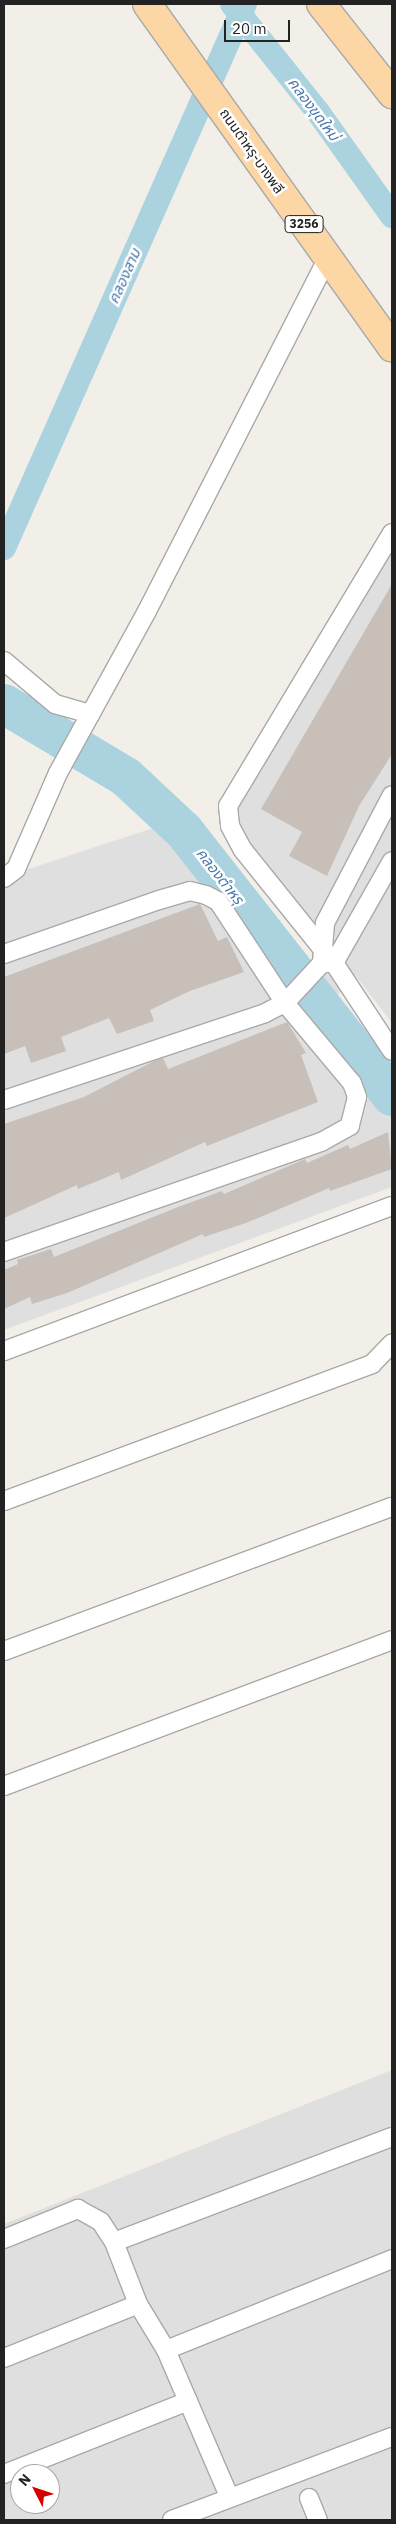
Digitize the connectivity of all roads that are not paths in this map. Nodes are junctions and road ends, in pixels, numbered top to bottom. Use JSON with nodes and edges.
{"nodes":[{"id":1,"x":147,"y":4,"type":"edge"},
{"id":2,"x":321,"y":4,"type":"edge"},
{"id":3,"x":392,"y":94,"type":"edge"},
{"id":4,"x":328,"y":258,"type":"junction"},
{"id":5,"x":392,"y":348,"type":"edge"},
{"id":6,"x":392,"y":533,"type":"edge"},
{"id":7,"x":4,"y":661,"type":"edge"},
{"id":8,"x":91,"y":714,"type":"junction"},
{"id":9,"x":392,"y":795,"type":"edge"},
{"id":10,"x":392,"y":861,"type":"edge"},
{"id":11,"x":4,"y":878,"type":"edge"},
{"id":12,"x":4,"y":954,"type":"edge"},
{"id":13,"x":323,"y":960,"type":"junction"},
{"id":14,"x":285,"y":1003,"type":"junction"},
{"id":15,"x":392,"y":1051,"type":"edge"},
{"id":16,"x":4,"y":1100,"type":"edge"},
{"id":17,"x":392,"y":1206,"type":"edge"},
{"id":18,"x":4,"y":1252,"type":"edge"},
{"id":19,"x":392,"y":1343,"type":"edge"},
{"id":20,"x":4,"y":1351,"type":"edge"},
{"id":21,"x":4,"y":1501,"type":"edge"},
{"id":22,"x":392,"y":1507,"type":"edge"},
{"id":23,"x":392,"y":1640,"type":"edge"},
{"id":24,"x":4,"y":1651,"type":"edge"},
{"id":25,"x":4,"y":1786,"type":"edge"},
{"id":26,"x":392,"y":2137,"type":"edge"},
{"id":27,"x":4,"y":2239,"type":"edge"},
{"id":28,"x":114,"y":2242,"type":"junction"},
{"id":29,"x":392,"y":2259,"type":"edge"},
{"id":30,"x":138,"y":2304,"type":"junction"},
{"id":31,"x":166,"y":2350,"type":"junction"},
{"id":32,"x":4,"y":2358,"type":"edge"},
{"id":33,"x":188,"y":2401,"type":"junction"},
{"id":34,"x":392,"y":2437,"type":"edge"},
{"id":35,"x":4,"y":2474,"type":"edge"},
{"id":36,"x":229,"y":2496,"type":"junction"},
{"id":37,"x":309,"y":2498,"type":"dead end"},
{"id":38,"x":199,"y":2515,"type":"edge"},
{"id":39,"x":172,"y":2520,"type":"edge"},
{"id":40,"x":318,"y":2520,"type":"edge"}],
"edges":[{"from":1,"to":4,"type":"main road","name":"ถนนตำหรุ-บางพลี","number":"3256"},
{"from":2,"to":3,"type":"main road"},
{"from":4,"to":5,"type":"main road","name":"ถนนตำหรุ-บางพลี","number":"3256"},
{"from":4,"to":8,"type":"street"},
{"from":6,"to":13,"type":"street"},
{"from":7,"to":8,"type":"street"},
{"from":8,"to":11,"type":"street"},
{"from":9,"to":13,"type":"street"},
{"from":10,"to":13,"type":"street"},
{"from":12,"to":14,"type":"street"},
{"from":13,"to":14,"type":"street"},
{"from":13,"to":15,"type":"street"},
{"from":14,"to":16,"type":"street"},
{"from":14,"to":18,"type":"street"},
{"from":17,"to":20,"type":"street"},
{"from":19,"to":21,"type":"street"},
{"from":22,"to":24,"type":"street"},
{"from":23,"to":25,"type":"street"},
{"from":26,"to":28,"type":"street"},
{"from":27,"to":28,"type":"street"},
{"from":28,"to":30,"type":"street"},
{"from":29,"to":31,"type":"street"},
{"from":30,"to":31,"type":"street"},
{"from":30,"to":32,"type":"street"},
{"from":31,"to":33,"type":"street"},
{"from":33,"to":35,"type":"street"},
{"from":33,"to":36,"type":"street"},
{"from":34,"to":36,"type":"street"},
{"from":36,"to":38,"type":"street"},
{"from":37,"to":40,"type":"street"},
{"from":38,"to":39,"type":"street"}]}
